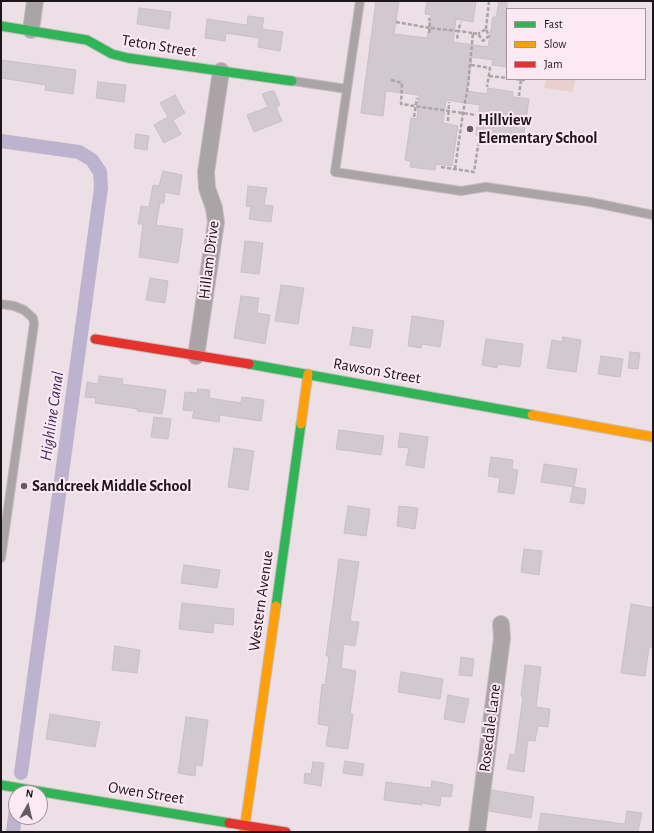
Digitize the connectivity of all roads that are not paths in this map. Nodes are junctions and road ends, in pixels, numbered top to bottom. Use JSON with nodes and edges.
{"nodes":[{"id":1,"x":35,"y":1,"type":"edge"},
{"id":2,"x":360,"y":1,"type":"edge"},
{"id":3,"x":1,"y":26,"type":"edge"},
{"id":4,"x":31,"y":30,"type":"junction"},
{"id":5,"x":221,"y":71,"type":"junction"},
{"id":6,"x":292,"y":80,"type":"joint"},
{"id":7,"x":347,"y":89,"type":"junction"},
{"id":8,"x":653,"y":215,"type":"edge"},
{"id":9,"x":1,"y":304,"type":"edge"},
{"id":10,"x":95,"y":339,"type":"dead end"},
{"id":11,"x":196,"y":356,"type":"junction"},
{"id":12,"x":308,"y":374,"type":"junction"},
{"id":13,"x":653,"y":437,"type":"edge"},
{"id":14,"x":1,"y":558,"type":"edge"},
{"id":15,"x":501,"y":624,"type":"dead end"},
{"id":16,"x":1,"y":785,"type":"edge"},
{"id":17,"x":245,"y":828,"type":"edge"},
{"id":18,"x":286,"y":832,"type":"edge"},
{"id":19,"x":477,"y":832,"type":"edge"}],
"edges":[{"from":1,"to":4,"type":"street"},
{"from":2,"to":7,"type":"lane"},
{"from":3,"to":4,"type":"street","name":"Teton Street"},
{"from":4,"to":5,"type":"street","name":"Teton Street"},
{"from":5,"to":6,"type":"street","name":"Teton Street"},
{"from":5,"to":11,"type":"street","name":"Hillam Drive"},
{"from":6,"to":7,"type":"lane"},
{"from":7,"to":8,"type":"lane"},
{"from":9,"to":14,"type":"lane"},
{"from":10,"to":11,"type":"street","name":"Rawson Street"},
{"from":11,"to":12,"type":"street","name":"Rawson Street"},
{"from":12,"to":13,"type":"street","name":"Rawson Street"},
{"from":12,"to":17,"type":"street","name":"Western Avenue"},
{"from":15,"to":19,"type":"street","name":"Rosedale Lane"},
{"from":16,"to":17,"type":"street","name":"Owen Street"},
{"from":17,"to":18,"type":"street","name":"Owen Street"}]}
